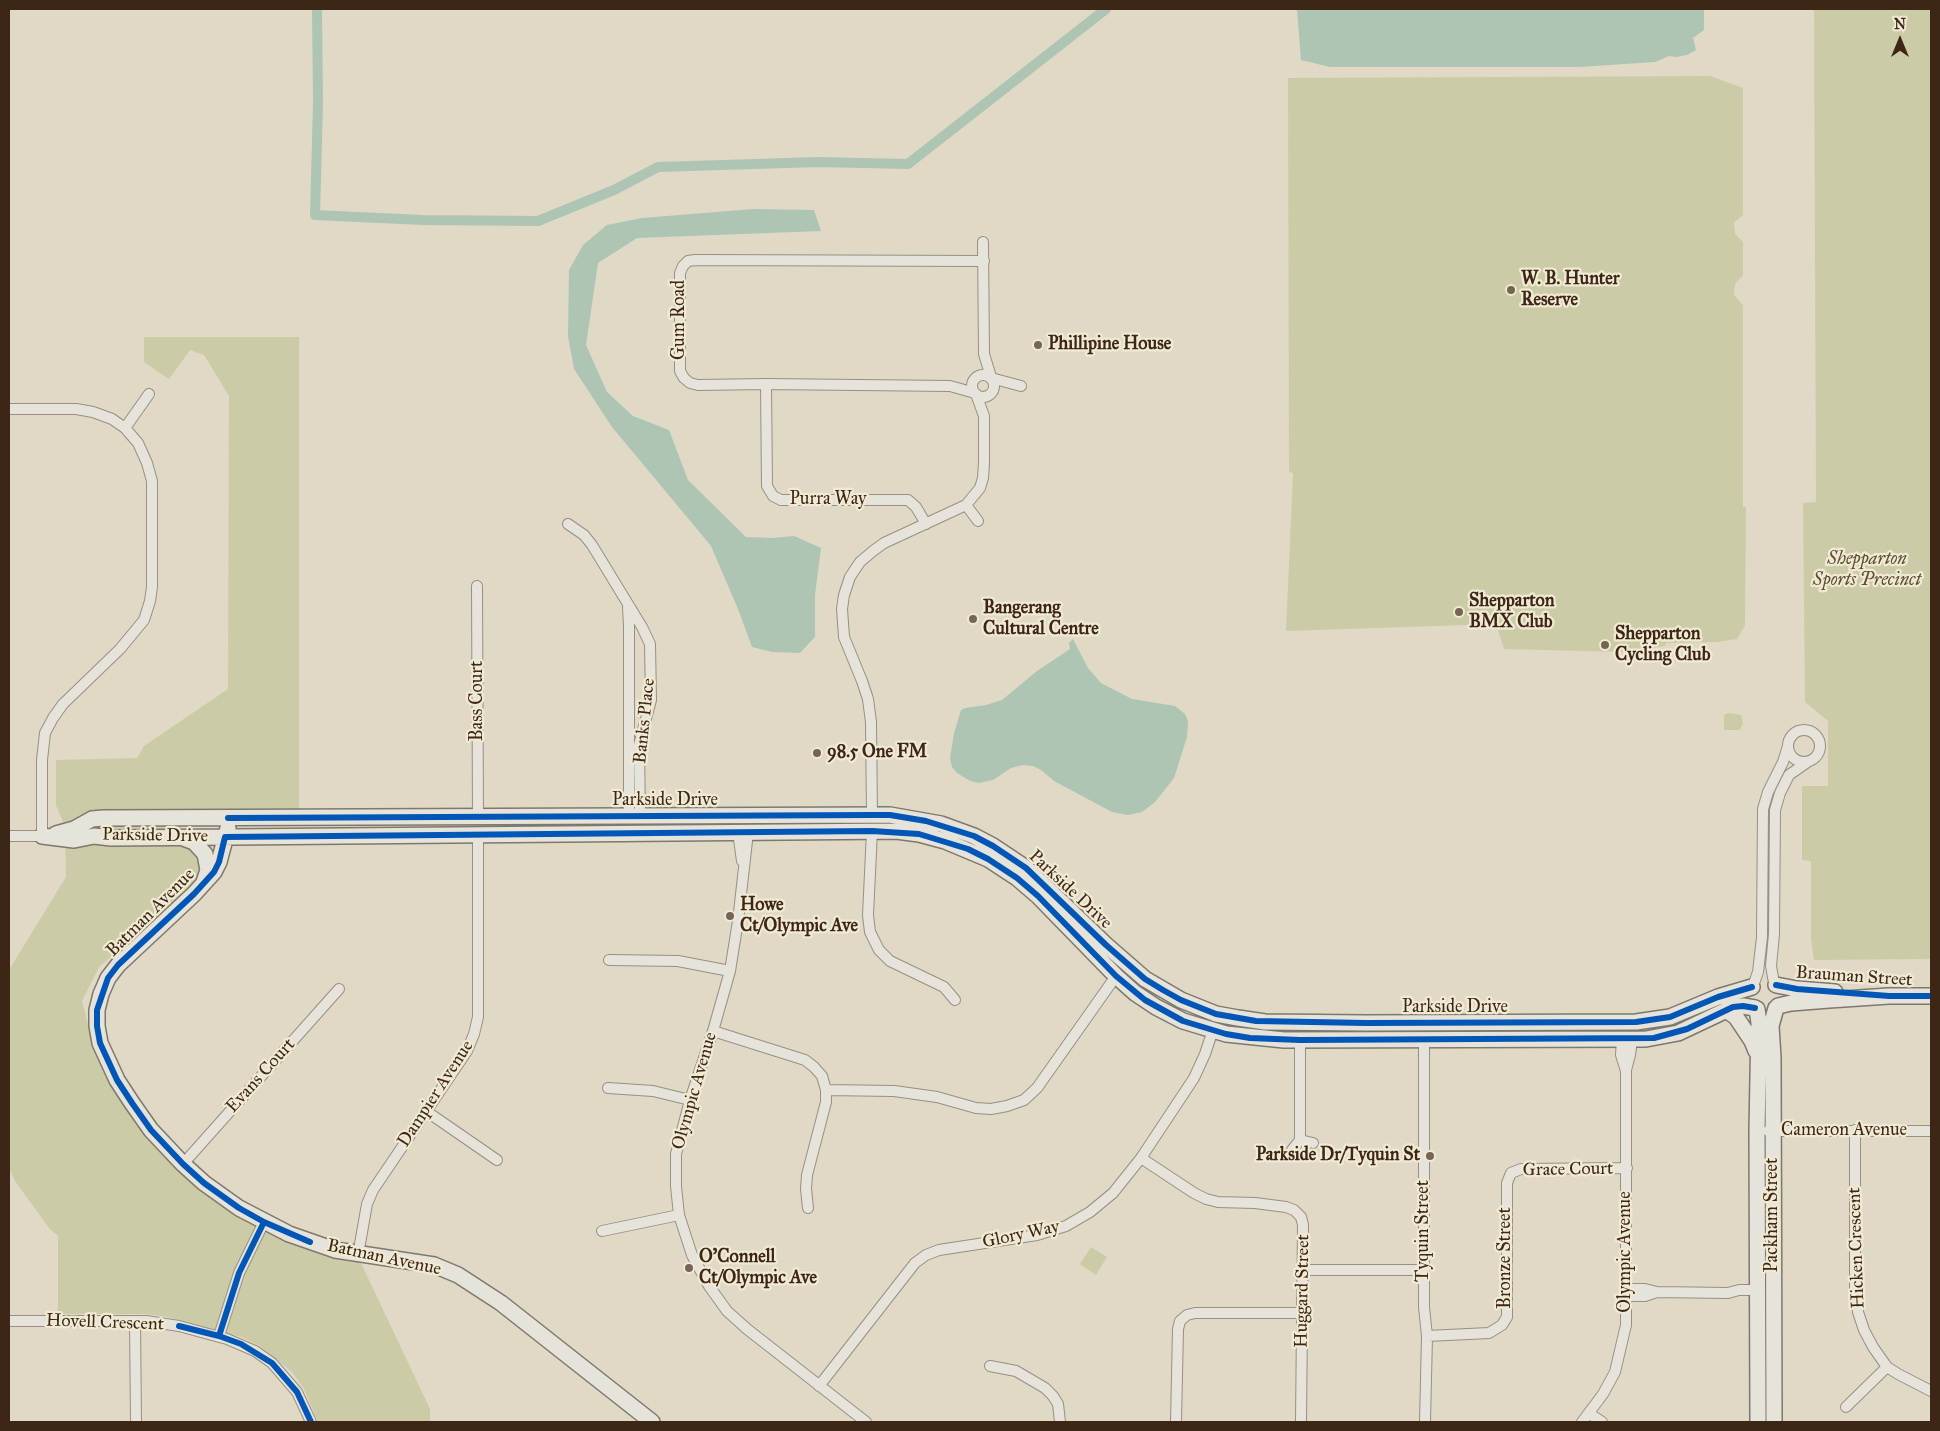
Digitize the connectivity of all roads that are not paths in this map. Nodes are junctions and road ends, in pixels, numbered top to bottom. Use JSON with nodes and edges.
{"nodes":[{"id":1,"x":983,"y":242,"type":"dead end"},
{"id":2,"x":984,"y":261,"type":"junction"},
{"id":3,"x":984,"y":354,"type":"junction"},
{"id":4,"x":975,"y":378,"type":"junction"},
{"id":5,"x":991,"y":378,"type":"junction"},
{"id":6,"x":766,"y":384,"type":"junction"},
{"id":7,"x":950,"y":386,"type":"junction"},
{"id":8,"x":975,"y":393,"type":"junction"},
{"id":9,"x":992,"y":393,"type":"junction"},
{"id":10,"x":149,"y":394,"type":"dead end"},
{"id":11,"x":9,"y":409,"type":"edge"},
{"id":12,"x":984,"y":416,"type":"junction"},
{"id":13,"x":125,"y":428,"type":"junction"},
{"id":14,"x":966,"y":505,"type":"junction"},
{"id":15,"x":978,"y":520,"type":"dead end"},
{"id":16,"x":568,"y":524,"type":"dead end"},
{"id":17,"x":926,"y":524,"type":"junction"},
{"id":18,"x":477,"y":586,"type":"dead end"},
{"id":19,"x":626,"y":602,"type":"junction"},
{"id":20,"x":629,"y":723,"type":"junction"},
{"id":21,"x":644,"y":724,"type":"junction"},
{"id":22,"x":1788,"y":746,"type":"junction"},
{"id":23,"x":634,"y":752,"type":"junction"},
{"id":24,"x":1809,"y":761,"type":"junction"},
{"id":25,"x":742,"y":815,"type":"junction"},
{"id":26,"x":872,"y":815,"type":"junction"},
{"id":27,"x":635,"y":816,"type":"junction"},
{"id":28,"x":478,"y":817,"type":"junction"},
{"id":29,"x":134,"y":818,"type":"junction"},
{"id":30,"x":248,"y":818,"type":"junction"},
{"id":31,"x":872,"y":831,"type":"junction"},
{"id":32,"x":743,"y":832,"type":"junction"},
{"id":33,"x":635,"y":833,"type":"junction"},
{"id":34,"x":228,"y":834,"type":"junction"},
{"id":35,"x":478,"y":834,"type":"junction"},
{"id":36,"x":9,"y":836,"type":"edge"},
{"id":37,"x":42,"y":836,"type":"junction"},
{"id":38,"x":182,"y":837,"type":"junction"},
{"id":39,"x":198,"y":890,"type":"junction"},
{"id":40,"x":609,"y":960,"type":"dead end"},
{"id":41,"x":1126,"y":962,"type":"junction"},
{"id":42,"x":730,"y":971,"type":"junction"},
{"id":43,"x":1116,"y":976,"type":"junction"},
{"id":44,"x":1775,"y":984,"type":"junction"},
{"id":45,"x":1753,"y":987,"type":"junction"},
{"id":46,"x":339,"y":988,"type":"dead end"},
{"id":47,"x":1832,"y":996,"type":"junction"},
{"id":48,"x":1931,"y":996,"type":"edge"},
{"id":49,"x":954,"y":1000,"type":"dead end"},
{"id":50,"x":1777,"y":1007,"type":"junction"},
{"id":51,"x":1756,"y":1008,"type":"junction"},
{"id":52,"x":1726,"y":1010,"type":"junction"},
{"id":53,"x":1216,"y":1014,"type":"junction"},
{"id":54,"x":1366,"y":1023,"type":"junction"},
{"id":55,"x":1424,"y":1023,"type":"junction"},
{"id":56,"x":1627,"y":1023,"type":"junction"},
{"id":57,"x":1213,"y":1030,"type":"junction"},
{"id":58,"x":712,"y":1031,"type":"junction"},
{"id":59,"x":1424,"y":1039,"type":"junction"},
{"id":60,"x":1627,"y":1039,"type":"junction"},
{"id":61,"x":1300,"y":1040,"type":"junction"},
{"id":62,"x":1365,"y":1040,"type":"junction"},
{"id":63,"x":1757,"y":1058,"type":"junction"},
{"id":64,"x":608,"y":1088,"type":"dead end"},
{"id":65,"x":826,"y":1090,"type":"junction"},
{"id":66,"x":690,"y":1100,"type":"junction"},
{"id":67,"x":426,"y":1111,"type":"junction"},
{"id":68,"x":1855,"y":1130,"type":"junction"},
{"id":69,"x":1931,"y":1130,"type":"edge"},
{"id":70,"x":1757,"y":1131,"type":"junction"},
{"id":71,"x":1774,"y":1131,"type":"junction"},
{"id":72,"x":1300,"y":1140,"type":"junction"},
{"id":73,"x":1312,"y":1143,"type":"dead end"},
{"id":74,"x":1292,"y":1150,"type":"dead end"},
{"id":75,"x":1141,"y":1158,"type":"junction"},
{"id":76,"x":497,"y":1160,"type":"dead end"},
{"id":77,"x":183,"y":1164,"type":"junction"},
{"id":78,"x":1626,"y":1168,"type":"junction"},
{"id":79,"x":1511,"y":1173,"type":"joint"},
{"id":80,"x":808,"y":1208,"type":"dead end"},
{"id":81,"x":679,"y":1215,"type":"junction"},
{"id":82,"x":264,"y":1222,"type":"junction"},
{"id":83,"x":602,"y":1231,"type":"dead end"},
{"id":84,"x":358,"y":1255,"type":"junction"},
{"id":85,"x":1303,"y":1270,"type":"junction"},
{"id":86,"x":1424,"y":1270,"type":"junction"},
{"id":87,"x":1627,"y":1292,"type":"junction"},
{"id":88,"x":1757,"y":1293,"type":"junction"},
{"id":89,"x":1773,"y":1293,"type":"junction"},
{"id":90,"x":1303,"y":1313,"type":"junction"},
{"id":91,"x":9,"y":1321,"type":"edge"},
{"id":92,"x":135,"y":1321,"type":"junction"},
{"id":93,"x":219,"y":1336,"type":"junction"},
{"id":94,"x":1427,"y":1336,"type":"junction"},
{"id":95,"x":990,"y":1366,"type":"dead end"},
{"id":96,"x":1887,"y":1366,"type":"junction"},
{"id":97,"x":819,"y":1386,"type":"junction"},
{"id":98,"x":1931,"y":1391,"type":"edge"},
{"id":99,"x":1846,"y":1407,"type":"dead end"},
{"id":100,"x":1590,"y":1414,"type":"junction"},
{"id":101,"x":136,"y":1422,"type":"edge"},
{"id":102,"x":311,"y":1422,"type":"edge"},
{"id":103,"x":652,"y":1422,"type":"edge"},
{"id":104,"x":866,"y":1422,"type":"edge"},
{"id":105,"x":1060,"y":1422,"type":"edge"},
{"id":106,"x":1176,"y":1422,"type":"edge"},
{"id":107,"x":1302,"y":1422,"type":"edge"},
{"id":108,"x":1426,"y":1422,"type":"edge"},
{"id":109,"x":1582,"y":1422,"type":"edge"},
{"id":110,"x":1602,"y":1422,"type":"edge"},
{"id":111,"x":1758,"y":1422,"type":"edge"},
{"id":112,"x":1774,"y":1422,"type":"edge"}],
"edges":[{"from":1,"to":2,"type":"street"},
{"from":2,"to":3,"type":"street"},
{"from":2,"to":6,"type":"street","name":"Gum Road"},
{"from":3,"to":4,"type":"street"},
{"from":3,"to":5,"type":"street"},
{"from":4,"to":5,"type":"street"},
{"from":4,"to":7,"type":"street","name":"Gum Road"},
{"from":4,"to":8,"type":"street"},
{"from":5,"to":9,"type":"street"},
{"from":5,"to":9,"type":"street"},
{"from":6,"to":7,"type":"street","name":"Gum Road"},
{"from":6,"to":17,"type":"street","name":"Purra Way"},
{"from":7,"to":8,"type":"street","name":"Gum Road"},
{"from":8,"to":9,"type":"street"},
{"from":8,"to":12,"type":"street"},
{"from":9,"to":12,"type":"street"},
{"from":10,"to":13,"type":"street"},
{"from":11,"to":13,"type":"street"},
{"from":12,"to":14,"type":"street"},
{"from":13,"to":37,"type":"street"},
{"from":14,"to":15,"type":"street"},
{"from":14,"to":17,"type":"street"},
{"from":16,"to":19,"type":"street","name":"Banks Place"},
{"from":17,"to":26,"type":"street"},
{"from":18,"to":28,"type":"street","name":"Bass Court"},
{"from":19,"to":20,"type":"street","name":"Banks Place"},
{"from":19,"to":21,"type":"street","name":"Banks Place"},
{"from":20,"to":21,"type":"street"},
{"from":20,"to":23,"type":"street","name":"Banks Place"},
{"from":21,"to":23,"type":"street","name":"Banks Place"},
{"from":22,"to":24,"type":"street"},
{"from":22,"to":24,"type":"street"},
{"from":22,"to":45,"type":"street"},
{"from":23,"to":27,"type":"street","name":"Banks Place"},
{"from":24,"to":44,"type":"street"},
{"from":25,"to":26,"type":"street","name":"Parkside Drive"},
{"from":25,"to":27,"type":"street","name":"Parkside Drive"},
{"from":25,"to":32,"type":"street"},
{"from":26,"to":31,"type":"street"},
{"from":26,"to":41,"type":"street","name":"Parkside Drive"},
{"from":27,"to":28,"type":"street","name":"Parkside Drive"},
{"from":27,"to":33,"type":"street"},
{"from":28,"to":30,"type":"street","name":"Parkside Drive"},
{"from":28,"to":35,"type":"street"},
{"from":29,"to":30,"type":"street","name":"Parkside Drive"},
{"from":29,"to":34,"type":"street"},
{"from":29,"to":37,"type":"street","name":"Parkside Drive"},
{"from":30,"to":34,"type":"street"},
{"from":31,"to":32,"type":"street","name":"Parkside Drive"},
{"from":31,"to":43,"type":"street","name":"Parkside Drive"},
{"from":31,"to":49,"type":"street"},
{"from":32,"to":33,"type":"street","name":"Parkside Drive"},
{"from":32,"to":42,"type":"street","name":"Olympic Avenue"},
{"from":33,"to":35,"type":"street","name":"Parkside Drive"},
{"from":34,"to":35,"type":"street","name":"Parkside Drive"},
{"from":34,"to":38,"type":"street","name":"Parkside Drive"},
{"from":34,"to":39,"type":"street","name":"Batman Avenue"},
{"from":35,"to":67,"type":"street","name":"Dampier Avenue"},
{"from":36,"to":37,"type":"street","name":"Parkside Drive"},
{"from":37,"to":38,"type":"street","name":"Parkside Drive"},
{"from":38,"to":39,"type":"street","name":"Batman Avenue"},
{"from":39,"to":77,"type":"street","name":"Batman Avenue"},
{"from":40,"to":42,"type":"street"},
{"from":41,"to":43,"type":"street"},
{"from":41,"to":53,"type":"street","name":"Parkside Drive"},
{"from":42,"to":58,"type":"street","name":"Olympic Avenue"},
{"from":43,"to":57,"type":"street","name":"Parkside Drive"},
{"from":43,"to":65,"type":"street"},
{"from":44,"to":45,"type":"street"},
{"from":44,"to":47,"type":"street","name":"Brauman Street"},
{"from":44,"to":50,"type":"street"},
{"from":45,"to":51,"type":"street"},
{"from":45,"to":56,"type":"street","name":"Parkside Drive"},
{"from":46,"to":77,"type":"street","name":"Evans Court"},
{"from":47,"to":48,"type":"street","name":"Brauman Street"},
{"from":47,"to":50,"type":"street","name":"Brauman Street"},
{"from":50,"to":51,"type":"street"},
{"from":50,"to":71,"type":"street","name":"Packham Street"},
{"from":51,"to":52,"type":"street","name":"Parkside Drive"},
{"from":51,"to":63,"type":"street","name":"Packham Street"},
{"from":52,"to":60,"type":"street","name":"Parkside Drive"},
{"from":52,"to":63,"type":"street"},
{"from":53,"to":54,"type":"street","name":"Parkside Drive"},
{"from":53,"to":57,"type":"street"},
{"from":54,"to":55,"type":"street","name":"Parkside Drive"},
{"from":54,"to":62,"type":"street"},
{"from":55,"to":56,"type":"street","name":"Parkside Drive"},
{"from":55,"to":59,"type":"street"},
{"from":56,"to":60,"type":"street"},
{"from":57,"to":61,"type":"street","name":"Parkside Drive"},
{"from":57,"to":75,"type":"street","name":"Glory Way"},
{"from":58,"to":65,"type":"street"},
{"from":58,"to":66,"type":"street","name":"Olympic Avenue"},
{"from":59,"to":60,"type":"street","name":"Parkside Drive"},
{"from":59,"to":62,"type":"street","name":"Parkside Drive"},
{"from":59,"to":86,"type":"street","name":"Tyquin Street"},
{"from":60,"to":78,"type":"street","name":"Olympic Avenue"},
{"from":61,"to":62,"type":"street","name":"Parkside Drive"},
{"from":61,"to":72,"type":"street"},
{"from":63,"to":70,"type":"street","name":"Packham Street"},
{"from":64,"to":66,"type":"street"},
{"from":65,"to":80,"type":"street"},
{"from":66,"to":81,"type":"street","name":"Olympic Avenue"},
{"from":67,"to":76,"type":"street"},
{"from":67,"to":84,"type":"street","name":"Dampier Avenue"},
{"from":68,"to":69,"type":"street","name":"Cameron Avenue"},
{"from":68,"to":71,"type":"street","name":"Cameron Avenue"},
{"from":68,"to":96,"type":"street","name":"Hicken Crescent"},
{"from":70,"to":71,"type":"street","name":"Cameron Avenue"},
{"from":70,"to":88,"type":"street","name":"Packham Street"},
{"from":71,"to":89,"type":"street","name":"Packham Street"},
{"from":72,"to":73,"type":"street"},
{"from":72,"to":74,"type":"street"},
{"from":75,"to":85,"type":"street","name":"Huggard Street"},
{"from":75,"to":97,"type":"street","name":"Glory Way"},
{"from":77,"to":82,"type":"street","name":"Batman Avenue"},
{"from":78,"to":79,"type":"street","name":"Grace Court"},
{"from":78,"to":87,"type":"street","name":"Olympic Avenue"},
{"from":79,"to":94,"type":"street","name":"Bronze Street"},
{"from":81,"to":83,"type":"street"},
{"from":81,"to":97,"type":"street","name":"Olympic Avenue"},
{"from":82,"to":84,"type":"street","name":"Batman Avenue"},
{"from":82,"to":93,"type":"street"},
{"from":84,"to":103,"type":"street","name":"Batman Avenue"},
{"from":85,"to":86,"type":"street"},
{"from":85,"to":90,"type":"street","name":"Huggard Street"},
{"from":86,"to":94,"type":"street","name":"Tyquin Street"},
{"from":87,"to":88,"type":"street"},
{"from":87,"to":100,"type":"street","name":"Olympic Avenue"},
{"from":88,"to":89,"type":"street"},
{"from":88,"to":111,"type":"street","name":"Packham Street"},
{"from":89,"to":112,"type":"street","name":"Packham Street"},
{"from":90,"to":106,"type":"street"},
{"from":90,"to":107,"type":"street","name":"Huggard Street"},
{"from":91,"to":92,"type":"street","name":"Hovell Crescent"},
{"from":92,"to":93,"type":"street","name":"Hovell Crescent"},
{"from":92,"to":101,"type":"street"},
{"from":93,"to":102,"type":"street","name":"Hovell Crescent"},
{"from":94,"to":108,"type":"street","name":"Tyquin Street"},
{"from":95,"to":105,"type":"street"},
{"from":96,"to":98,"type":"street","name":"Hicken Crescent"},
{"from":96,"to":99,"type":"street"},
{"from":97,"to":104,"type":"street","name":"Olympic Avenue"},
{"from":100,"to":109,"type":"street","name":"Olympic Avenue"},
{"from":100,"to":110,"type":"street"}]}
